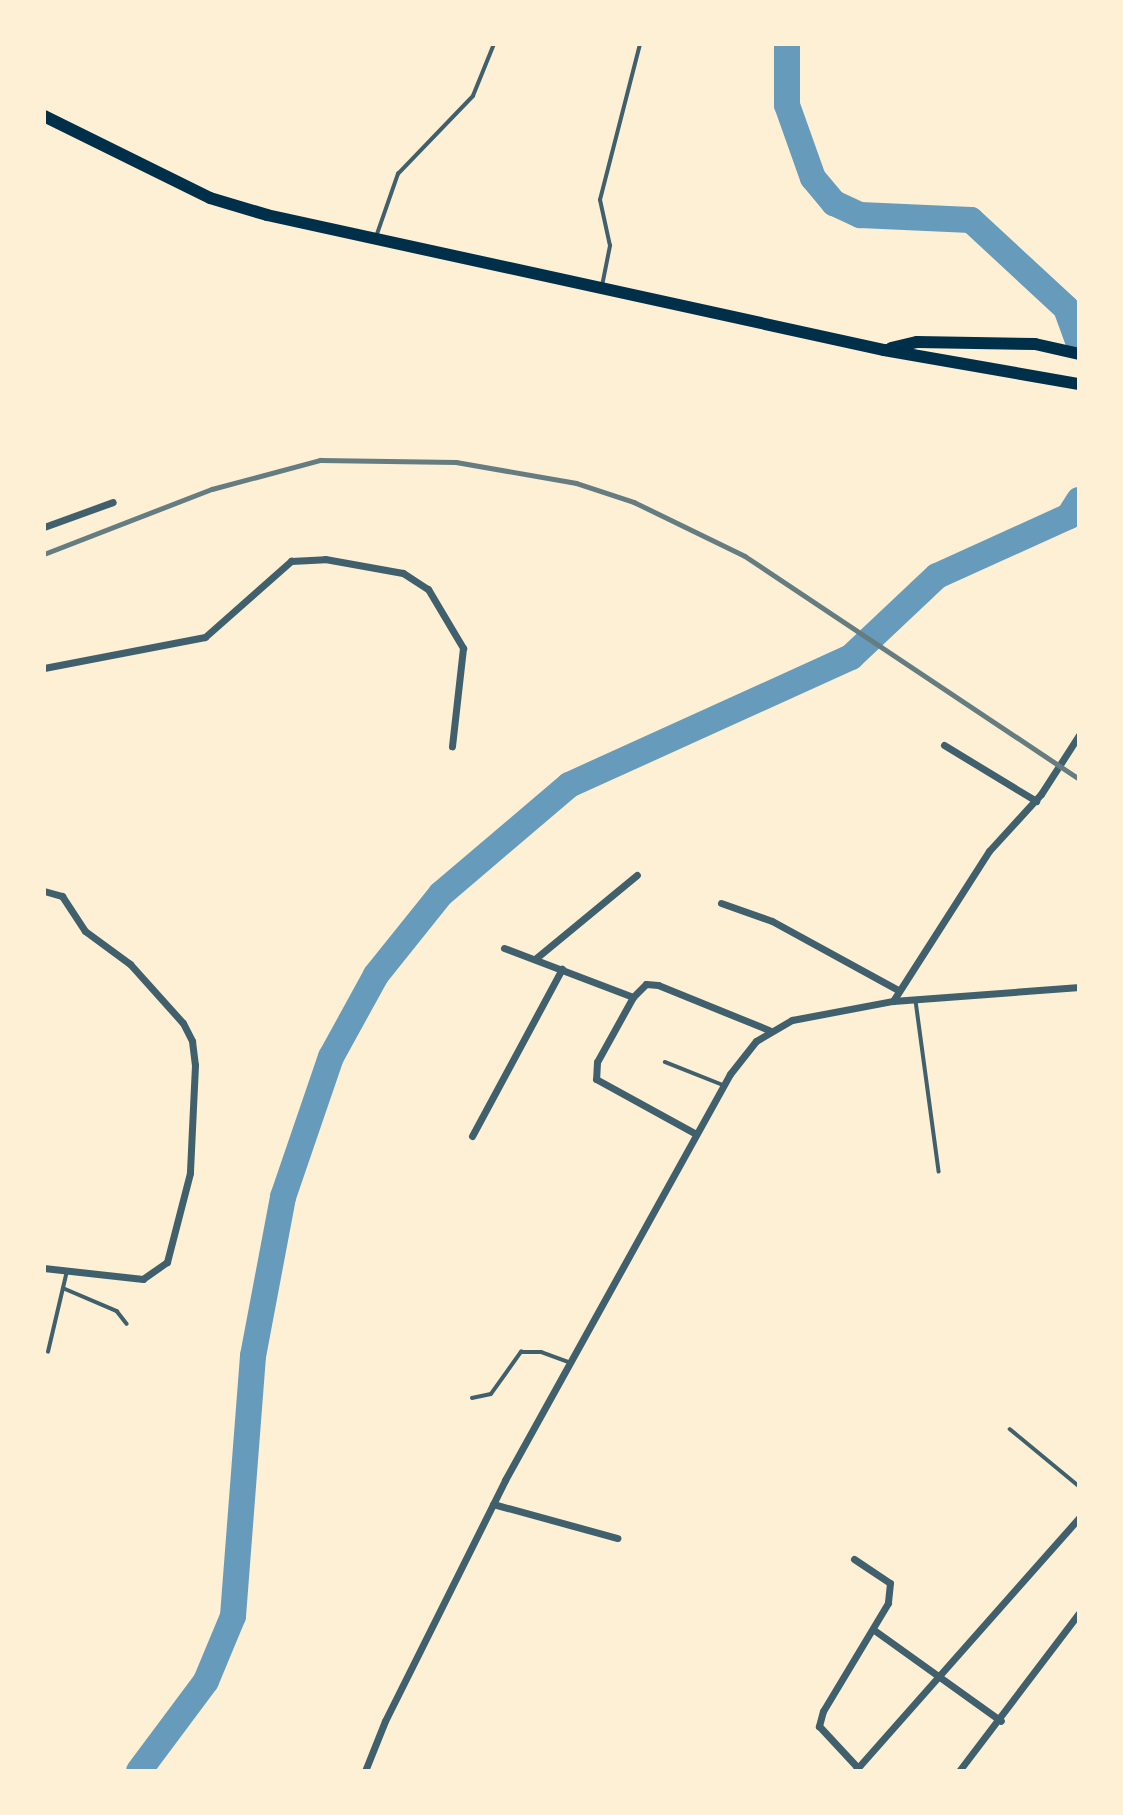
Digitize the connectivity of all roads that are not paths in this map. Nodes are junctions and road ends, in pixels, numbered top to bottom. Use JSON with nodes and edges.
{"nodes":[{"id":1,"x":494,"y":44,"type":"edge"},
{"id":2,"x":640,"y":44,"type":"edge"},
{"id":3,"x":44,"y":116,"type":"edge"},
{"id":4,"x":376,"y":237,"type":"junction"},
{"id":5,"x":602,"y":286,"type":"junction"},
{"id":6,"x":884,"y":350,"type":"junction"},
{"id":7,"x":1079,"y":354,"type":"edge"},
{"id":8,"x":1079,"y":384,"type":"edge"},
{"id":9,"x":113,"y":502,"type":"dead end"},
{"id":10,"x":44,"y":527,"type":"edge"},
{"id":11,"x":44,"y":668,"type":"edge"},
{"id":12,"x":1079,"y":735,"type":"edge"},
{"id":13,"x":944,"y":745,"type":"dead end"},
{"id":14,"x":452,"y":746,"type":"dead end"},
{"id":15,"x":1036,"y":801,"type":"junction"},
{"id":16,"x":637,"y":875,"type":"dead end"},
{"id":17,"x":44,"y":891,"type":"edge"},
{"id":18,"x":721,"y":903,"type":"dead end"},
{"id":19,"x":504,"y":947,"type":"dead end"},
{"id":20,"x":535,"y":959,"type":"junction"},
{"id":21,"x":562,"y":969,"type":"junction"},
{"id":22,"x":1079,"y":987,"type":"edge"},
{"id":23,"x":898,"y":990,"type":"junction"},
{"id":24,"x":633,"y":997,"type":"junction"},
{"id":25,"x":915,"y":999,"type":"junction"},
{"id":26,"x":893,"y":1001,"type":"junction"},
{"id":27,"x":769,"y":1030,"type":"junction"},
{"id":28,"x":665,"y":1062,"type":"dead end"},
{"id":29,"x":723,"y":1085,"type":"junction"},
{"id":30,"x":696,"y":1134,"type":"junction"},
{"id":31,"x":472,"y":1136,"type":"dead end"},
{"id":32,"x":939,"y":1171,"type":"dead end"},
{"id":33,"x":44,"y":1268,"type":"edge"},
{"id":34,"x":67,"y":1271,"type":"junction"},
{"id":35,"x":63,"y":1288,"type":"junction"},
{"id":36,"x":127,"y":1324,"type":"dead end"},
{"id":37,"x":48,"y":1352,"type":"dead end"},
{"id":38,"x":571,"y":1363,"type":"junction"},
{"id":39,"x":472,"y":1398,"type":"dead end"},
{"id":40,"x":1010,"y":1429,"type":"dead end"},
{"id":41,"x":1079,"y":1486,"type":"edge"},
{"id":42,"x":493,"y":1504,"type":"junction"},
{"id":43,"x":1079,"y":1518,"type":"edge"},
{"id":44,"x":617,"y":1538,"type":"dead end"},
{"id":45,"x":854,"y":1559,"type":"dead end"},
{"id":46,"x":1079,"y":1613,"type":"edge"},
{"id":47,"x":874,"y":1630,"type":"junction"},
{"id":48,"x":938,"y":1674,"type":"junction"},
{"id":49,"x":1001,"y":1721,"type":"junction"},
{"id":50,"x":856,"y":1769,"type":"edge"},
{"id":51,"x":365,"y":1771,"type":"edge"},
{"id":52,"x":959,"y":1771,"type":"edge"}],
"edges":[{"from":1,"to":4,"type":"lane"},
{"from":2,"to":5,"type":"lane"},
{"from":3,"to":4,"type":"highway"},
{"from":4,"to":5,"type":"highway"},
{"from":5,"to":6,"type":"highway"},
{"from":6,"to":7,"type":"highway"},
{"from":6,"to":8,"type":"highway"},
{"from":9,"to":10,"type":"street"},
{"from":11,"to":14,"type":"street"},
{"from":12,"to":15,"type":"street"},
{"from":13,"to":15,"type":"street"},
{"from":15,"to":23,"type":"street"},
{"from":16,"to":20,"type":"street"},
{"from":17,"to":34,"type":"street"},
{"from":18,"to":23,"type":"street"},
{"from":19,"to":20,"type":"street"},
{"from":20,"to":21,"type":"street"},
{"from":21,"to":24,"type":"street"},
{"from":21,"to":31,"type":"street"},
{"from":22,"to":25,"type":"street"},
{"from":23,"to":26,"type":"street"},
{"from":24,"to":27,"type":"street"},
{"from":24,"to":30,"type":"street"},
{"from":25,"to":26,"type":"street"},
{"from":25,"to":32,"type":"lane"},
{"from":26,"to":27,"type":"street"},
{"from":27,"to":29,"type":"street"},
{"from":28,"to":29,"type":"lane"},
{"from":29,"to":30,"type":"street"},
{"from":30,"to":38,"type":"street"},
{"from":33,"to":34,"type":"street"},
{"from":34,"to":35,"type":"lane"},
{"from":35,"to":36,"type":"lane"},
{"from":35,"to":37,"type":"lane"},
{"from":38,"to":39,"type":"lane"},
{"from":38,"to":42,"type":"street"},
{"from":40,"to":41,"type":"lane"},
{"from":42,"to":44,"type":"street"},
{"from":42,"to":51,"type":"street"},
{"from":43,"to":48,"type":"street"},
{"from":45,"to":47,"type":"street"},
{"from":46,"to":49,"type":"street"},
{"from":47,"to":48,"type":"street"},
{"from":47,"to":50,"type":"street"},
{"from":48,"to":49,"type":"street"},
{"from":48,"to":50,"type":"street"},
{"from":49,"to":52,"type":"street"}]}
